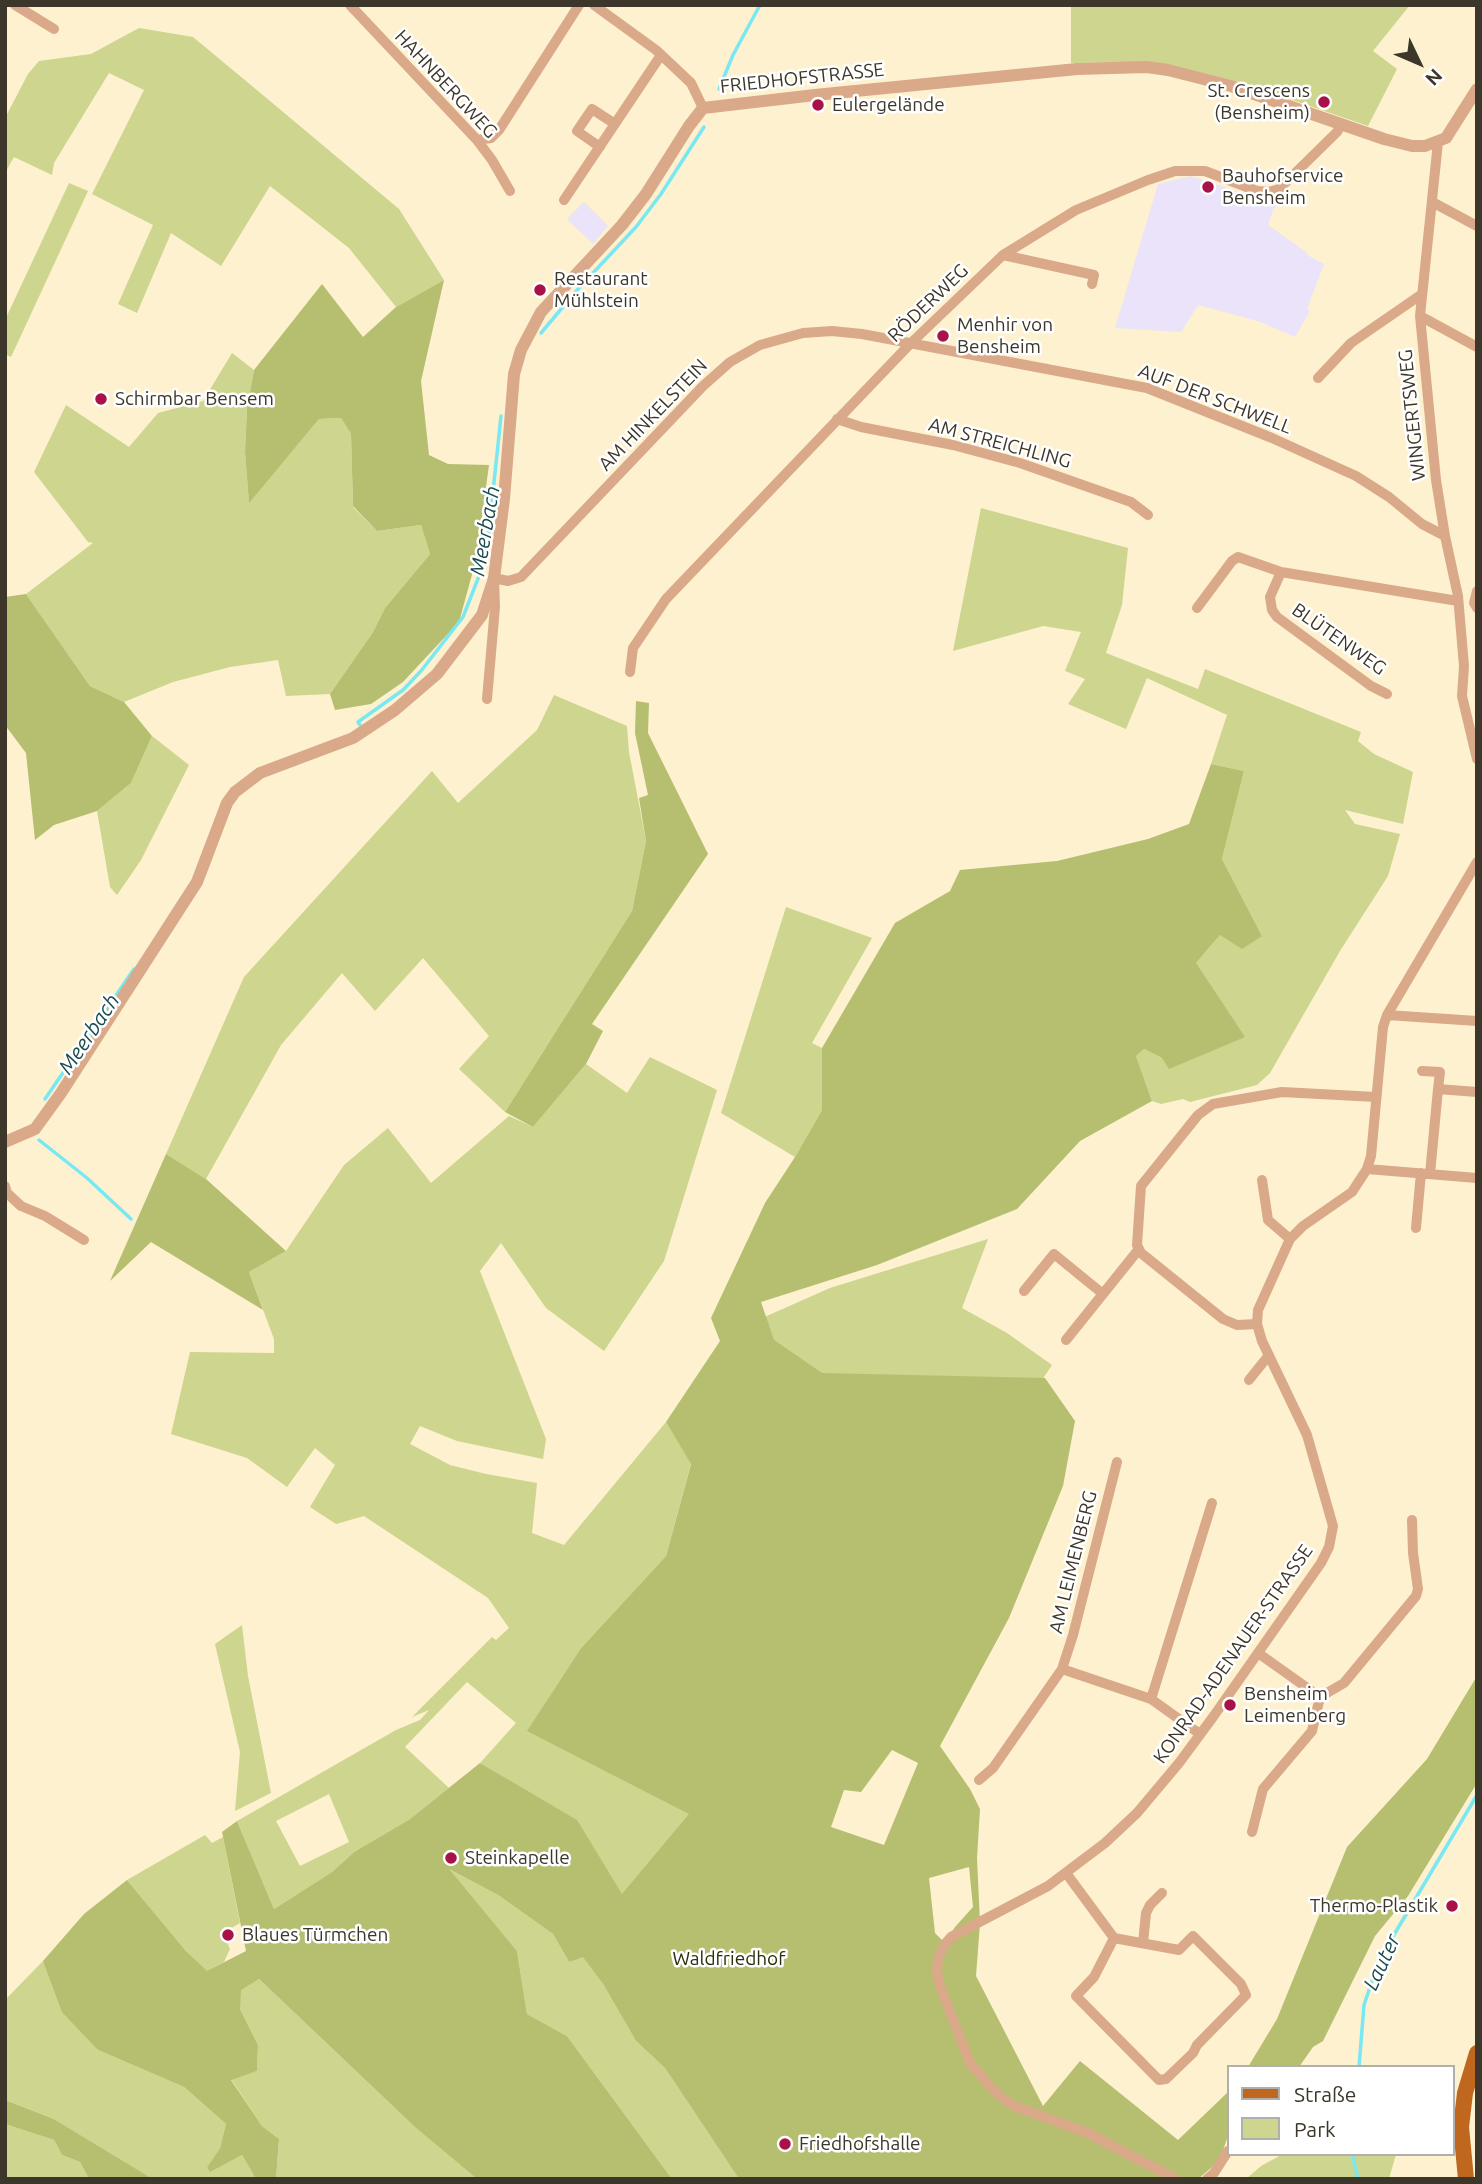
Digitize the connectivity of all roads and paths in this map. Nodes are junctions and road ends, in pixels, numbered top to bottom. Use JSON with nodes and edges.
{"nodes":[{"id":1,"x":15,"y":5,"type":"edge"},
{"id":2,"x":349,"y":5,"type":"edge"},
{"id":3,"x":579,"y":5,"type":"edge"},
{"id":4,"x":594,"y":5,"type":"edge"},
{"id":5,"x":54,"y":29,"type":"dead end"},
{"id":6,"x":661,"y":55,"type":"junction"},
{"id":7,"x":1477,"y":89,"type":"edge"},
{"id":8,"x":703,"y":108,"type":"junction"},
{"id":9,"x":615,"y":124,"type":"junction"},
{"id":10,"x":1341,"y":125,"type":"junction"},
{"id":11,"x":477,"y":140,"type":"junction"},
{"id":12,"x":1438,"y":142,"type":"junction"},
{"id":13,"x":600,"y":147,"type":"junction"},
{"id":14,"x":510,"y":191,"type":"dead end"},
{"id":15,"x":564,"y":200,"type":"dead end"},
{"id":16,"x":1434,"y":203,"type":"junction"},
{"id":17,"x":1477,"y":226,"type":"edge"},
{"id":18,"x":1003,"y":255,"type":"junction"},
{"id":19,"x":1092,"y":284,"type":"dead end"},
{"id":20,"x":1422,"y":294,"type":"junction"},
{"id":21,"x":1420,"y":316,"type":"junction"},
{"id":22,"x":910,"y":344,"type":"junction"},
{"id":23,"x":1477,"y":347,"type":"edge"},
{"id":24,"x":1318,"y":378,"type":"dead end"},
{"id":25,"x":837,"y":419,"type":"junction"},
{"id":26,"x":1148,"y":515,"type":"dead end"},
{"id":27,"x":1444,"y":536,"type":"junction"},
{"id":28,"x":1281,"y":572,"type":"junction"},
{"id":29,"x":494,"y":578,"type":"junction"},
{"id":30,"x":1477,"y":591,"type":"edge"},
{"id":31,"x":1458,"y":601,"type":"junction"},
{"id":32,"x":1476,"y":606,"type":"edge"},
{"id":33,"x":1197,"y":608,"type":"dead end"},
{"id":34,"x":630,"y":672,"type":"dead end"},
{"id":35,"x":1387,"y":694,"type":"dead end"},
{"id":36,"x":487,"y":699,"type":"dead end"},
{"id":37,"x":1477,"y":758,"type":"edge"},
{"id":38,"x":1477,"y":862,"type":"edge"},
{"id":39,"x":1387,"y":1014,"type":"junction"},
{"id":40,"x":1477,"y":1021,"type":"edge"},
{"id":41,"x":1422,"y":1071,"type":"dead end"},
{"id":42,"x":1438,"y":1088,"type":"junction"},
{"id":43,"x":1477,"y":1092,"type":"edge"},
{"id":44,"x":1376,"y":1097,"type":"junction"},
{"id":45,"x":5,"y":1142,"type":"edge"},
{"id":46,"x":1367,"y":1169,"type":"junction"},
{"id":47,"x":1426,"y":1173,"type":"junction"},
{"id":48,"x":1477,"y":1178,"type":"edge"},
{"id":49,"x":1262,"y":1180,"type":"dead end"},
{"id":50,"x":5,"y":1186,"type":"edge"},
{"id":51,"x":1416,"y":1228,"type":"dead end"},
{"id":52,"x":1290,"y":1238,"type":"junction"},
{"id":53,"x":83,"y":1240,"type":"dead end"},
{"id":54,"x":1139,"y":1249,"type":"junction"},
{"id":55,"x":1024,"y":1291,"type":"dead end"},
{"id":56,"x":1103,"y":1294,"type":"junction"},
{"id":57,"x":1257,"y":1324,"type":"junction"},
{"id":58,"x":1066,"y":1340,"type":"dead end"},
{"id":59,"x":1269,"y":1355,"type":"junction"},
{"id":60,"x":1249,"y":1380,"type":"dead end"},
{"id":61,"x":1117,"y":1462,"type":"dead end"},
{"id":62,"x":1212,"y":1503,"type":"dead end"},
{"id":63,"x":1412,"y":1520,"type":"dead end"},
{"id":64,"x":1258,"y":1653,"type":"junction"},
{"id":65,"x":1062,"y":1669,"type":"junction"},
{"id":66,"x":1320,"y":1697,"type":"junction"},
{"id":67,"x":1151,"y":1699,"type":"junction"},
{"id":68,"x":1200,"y":1734,"type":"junction"},
{"id":69,"x":979,"y":1780,"type":"dead end"},
{"id":70,"x":1252,"y":1832,"type":"dead end"},
{"id":71,"x":1066,"y":1873,"type":"junction"},
{"id":72,"x":1162,"y":1893,"type":"dead end"},
{"id":73,"x":1114,"y":1938,"type":"junction"},
{"id":74,"x":1143,"y":1943,"type":"junction"},
{"id":75,"x":1477,"y":2053,"type":"edge"},
{"id":76,"x":1459,"y":2092,"type":"edge"},
{"id":77,"x":1226,"y":2154,"type":"edge"},
{"id":78,"x":1176,"y":2179,"type":"edge"},
{"id":79,"x":1208,"y":2179,"type":"edge"},
{"id":80,"x":1466,"y":2179,"type":"edge"}],
"edges":[{"from":1,"to":5,"type":"street"},
{"from":2,"to":11,"type":"street","name":"HAHNBERGWEG"},
{"from":3,"to":11,"type":"street"},
{"from":4,"to":6,"type":"street"},
{"from":6,"to":8,"type":"street"},
{"from":6,"to":9,"type":"street"},
{"from":7,"to":12,"type":"street"},
{"from":8,"to":10,"type":"street","name":"FRIEDHOFSTRASSE"},
{"from":8,"to":29,"type":"street","name":"FRIEDHOFSTRASSE"},
{"from":9,"to":13,"type":"street"},
{"from":9,"to":13,"type":"street"},
{"from":10,"to":12,"type":"street","name":"FRIEDHOFSTRASSE"},
{"from":10,"to":18,"type":"street","name":"RÖDERWEG"},
{"from":11,"to":14,"type":"street","name":"HAHNBERGWEG"},
{"from":12,"to":16,"type":"street","name":"WINGERTSWEG"},
{"from":13,"to":15,"type":"street"},
{"from":16,"to":17,"type":"street"},
{"from":16,"to":20,"type":"street","name":"WINGERTSWEG"},
{"from":18,"to":19,"type":"street"},
{"from":18,"to":22,"type":"street","name":"RÖDERWEG"},
{"from":20,"to":21,"type":"street","name":"WINGERTSWEG"},
{"from":20,"to":24,"type":"street"},
{"from":21,"to":23,"type":"street"},
{"from":21,"to":27,"type":"street","name":"WINGERTSWEG"},
{"from":22,"to":25,"type":"street","name":"RÖDERWEG"},
{"from":22,"to":27,"type":"street","name":"AUF DER SCHWELL"},
{"from":22,"to":29,"type":"street","name":"AM HINKELSTEIN"},
{"from":25,"to":26,"type":"street","name":"AM STREICHLING"},
{"from":25,"to":34,"type":"street","name":"RÖDERWEG"},
{"from":27,"to":31,"type":"street","name":"WINGERTSWEG"},
{"from":28,"to":31,"type":"street","name":"BLÜTENWEG"},
{"from":28,"to":33,"type":"street","name":"BLÜTENWEG"},
{"from":28,"to":35,"type":"street","name":"BLÜTENWEG"},
{"from":29,"to":36,"type":"street","name":"FRIEDHOFSTRASSE"},
{"from":29,"to":45,"type":"street"},
{"from":30,"to":32,"type":"street"},
{"from":31,"to":37,"type":"street","name":"WINGERTSWEG"},
{"from":38,"to":39,"type":"street"},
{"from":39,"to":40,"type":"street"},
{"from":39,"to":44,"type":"street"},
{"from":41,"to":42,"type":"street"},
{"from":42,"to":43,"type":"street"},
{"from":42,"to":47,"type":"street"},
{"from":44,"to":46,"type":"street"},
{"from":44,"to":54,"type":"street"},
{"from":46,"to":47,"type":"street"},
{"from":46,"to":52,"type":"street"},
{"from":47,"to":48,"type":"street"},
{"from":47,"to":51,"type":"street"},
{"from":49,"to":52,"type":"street"},
{"from":50,"to":53,"type":"street"},
{"from":52,"to":57,"type":"street"},
{"from":54,"to":56,"type":"street"},
{"from":54,"to":57,"type":"street"},
{"from":55,"to":56,"type":"street"},
{"from":56,"to":58,"type":"street"},
{"from":57,"to":59,"type":"street","name":"KONRAD-ADENAUER-STRASSE"},
{"from":59,"to":60,"type":"street"},
{"from":59,"to":64,"type":"street","name":"KONRAD-ADENAUER-STRASSE"},
{"from":61,"to":65,"type":"street","name":"AM LEIMENBERG"},
{"from":62,"to":67,"type":"street"},
{"from":63,"to":66,"type":"street"},
{"from":64,"to":66,"type":"street"},
{"from":64,"to":68,"type":"street","name":"KONRAD-ADENAUER-STRASSE"},
{"from":65,"to":67,"type":"street"},
{"from":65,"to":69,"type":"street","name":"AM LEIMENBERG"},
{"from":66,"to":70,"type":"street"},
{"from":67,"to":68,"type":"street"},
{"from":68,"to":71,"type":"street","name":"KONRAD-ADENAUER-STRASSE"},
{"from":71,"to":73,"type":"street"},
{"from":71,"to":78,"type":"street","name":"KONRAD-ADENAUER-STRASSE"},
{"from":72,"to":74,"type":"street"},
{"from":73,"to":74,"type":"street"},
{"from":73,"to":74,"type":"street"},
{"from":75,"to":76,"type":"main road"},
{"from":76,"to":80,"type":"main road"},
{"from":77,"to":79,"type":"street"}]}
